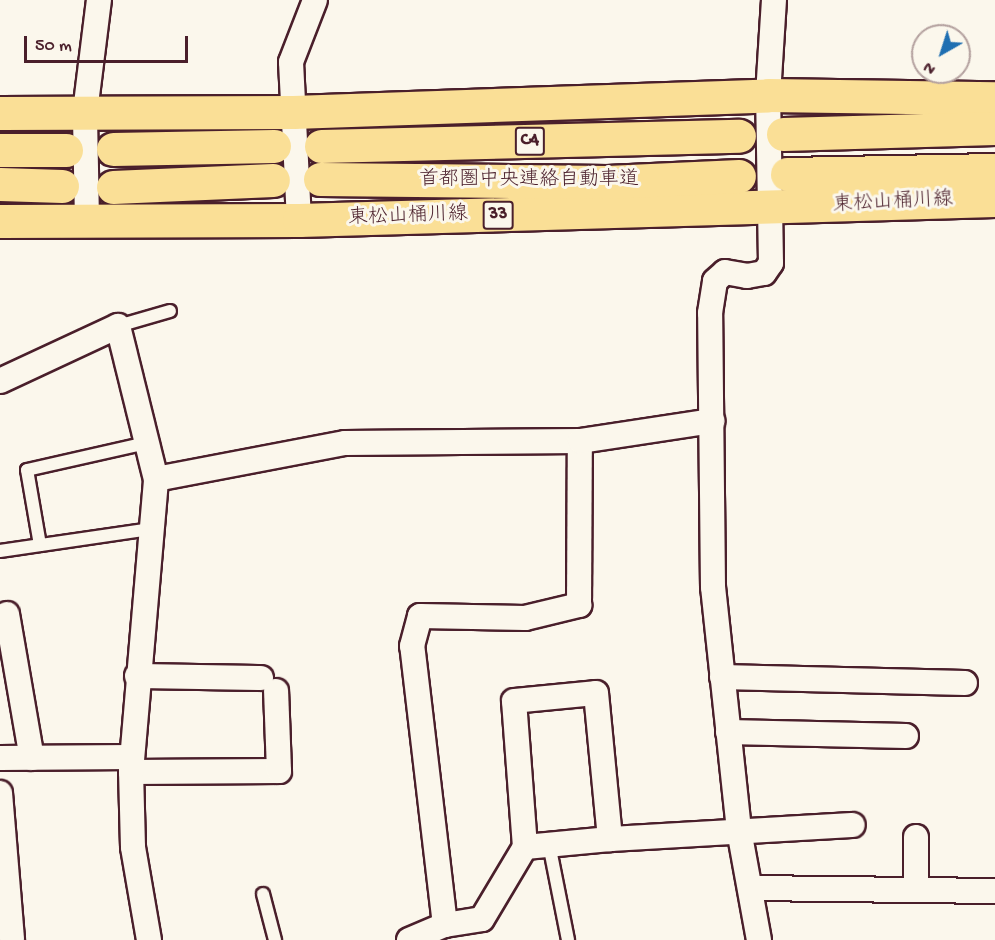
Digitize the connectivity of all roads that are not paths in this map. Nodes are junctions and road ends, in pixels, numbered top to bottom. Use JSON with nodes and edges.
{"nodes":[{"id":1,"x":99,"y":0,"type":"edge"},
{"id":2,"x":315,"y":0,"type":"edge"},
{"id":3,"x":774,"y":0,"type":"edge"},
{"id":4,"x":768,"y":95,"type":"junction"},
{"id":5,"x":986,"y":101,"type":"edge"},
{"id":6,"x":85,"y":112,"type":"junction"},
{"id":7,"x":293,"y":112,"type":"junction"},
{"id":8,"x":0,"y":113,"type":"edge"},
{"id":9,"x":995,"y":129,"type":"edge"},
{"id":10,"x":783,"y":134,"type":"dead end"},
{"id":11,"x":739,"y":136,"type":"dead end"},
{"id":12,"x":321,"y":146,"type":"dead end"},
{"id":13,"x":274,"y":147,"type":"dead end"},
{"id":14,"x":113,"y":149,"type":"dead end"},
{"id":15,"x":0,"y":150,"type":"edge"},
{"id":16,"x":66,"y":150,"type":"dead end"},
{"id":17,"x":995,"y":170,"type":"edge"},
{"id":18,"x":787,"y":174,"type":"dead end"},
{"id":19,"x":739,"y":176,"type":"dead end"},
{"id":20,"x":320,"y":179,"type":"dead end"},
{"id":21,"x":273,"y":180,"type":"dead end"},
{"id":22,"x":0,"y":184,"type":"edge"},
{"id":23,"x":62,"y":186,"type":"dead end"},
{"id":24,"x":113,"y":187,"type":"dead end"},
{"id":25,"x":995,"y":200,"type":"edge"},
{"id":26,"x":772,"y":206,"type":"junction"},
{"id":27,"x":299,"y":220,"type":"junction"},
{"id":28,"x":0,"y":221,"type":"edge"},
{"id":29,"x":87,"y":221,"type":"junction"},
{"id":30,"x":170,"y":311,"type":"dead end"},
{"id":31,"x":118,"y":326,"type":"junction"},
{"id":32,"x":0,"y":381,"type":"edge"},
{"id":33,"x":712,"y":421,"type":"junction"},
{"id":34,"x":580,"y":441,"type":"junction"},
{"id":35,"x":147,"y":442,"type":"junction"},
{"id":36,"x":156,"y":479,"type":"junction"},
{"id":37,"x":151,"y":529,"type":"junction"},
{"id":38,"x":40,"y":545,"type":"junction"},
{"id":39,"x":0,"y":550,"type":"edge"},
{"id":40,"x":7,"y":614,"type":"dead end"},
{"id":41,"x":137,"y":676,"type":"junction"},
{"id":42,"x":722,"y":676,"type":"junction"},
{"id":43,"x":965,"y":683,"type":"dead end"},
{"id":44,"x":728,"y":732,"type":"junction"},
{"id":45,"x":906,"y":736,"type":"dead end"},
{"id":46,"x":0,"y":758,"type":"edge"},
{"id":47,"x":33,"y":758,"type":"junction"},
{"id":48,"x":132,"y":764,"type":"junction"},
{"id":49,"x":0,"y":793,"type":"edge"},
{"id":50,"x":853,"y":825,"type":"dead end"},
{"id":51,"x":739,"y":830,"type":"junction"},
{"id":52,"x":916,"y":837,"type":"dead end"},
{"id":53,"x":610,"y":839,"type":"junction"},
{"id":54,"x":549,"y":844,"type":"junction"},
{"id":55,"x":525,"y":847,"type":"junction"},
{"id":56,"x":750,"y":888,"type":"junction"},
{"id":57,"x":916,"y":889,"type":"junction"},
{"id":58,"x":995,"y":891,"type":"edge"},
{"id":59,"x":262,"y":894,"type":"dead end"},
{"id":60,"x":445,"y":925,"type":"junction"},
{"id":61,"x":12,"y":940,"type":"edge"},
{"id":62,"x":149,"y":940,"type":"edge"},
{"id":63,"x":275,"y":940,"type":"edge"},
{"id":64,"x":409,"y":940,"type":"edge"},
{"id":65,"x":568,"y":940,"type":"edge"},
{"id":66,"x":759,"y":940,"type":"edge"}],
"edges":[{"from":1,"to":6,"type":"street"},
{"from":2,"to":7,"type":"street"},
{"from":3,"to":4,"type":"street"},
{"from":4,"to":5,"type":"main road"},
{"from":4,"to":7,"type":"main road"},
{"from":4,"to":26,"type":"street"},
{"from":6,"to":7,"type":"main road"},
{"from":6,"to":8,"type":"main road"},
{"from":6,"to":29,"type":"street"},
{"from":7,"to":27,"type":"street"},
{"from":9,"to":10,"type":"main road"},
{"from":11,"to":12,"type":"main road","name":"首都圏中央連絡自動車道","number":"C4"},
{"from":13,"to":14,"type":"main road"},
{"from":15,"to":16,"type":"main road"},
{"from":17,"to":18,"type":"main road"},
{"from":19,"to":20,"type":"main road","name":"首都圏中央連絡自動車道","number":"C4"},
{"from":21,"to":24,"type":"main road"},
{"from":22,"to":23,"type":"main road"},
{"from":25,"to":26,"type":"main road","name":"東松山桶川線","number":"33"},
{"from":26,"to":27,"type":"main road","name":"東松山桶川線","number":"33"},
{"from":26,"to":33,"type":"street"},
{"from":27,"to":29,"type":"main road","name":"東松山桶川線","number":"33"},
{"from":28,"to":29,"type":"main road","name":"東松山桶川線","number":"33"},
{"from":30,"to":31,"type":"lane"},
{"from":31,"to":32,"type":"street"},
{"from":31,"to":35,"type":"street"},
{"from":33,"to":34,"type":"street"},
{"from":33,"to":42,"type":"street"},
{"from":34,"to":36,"type":"street"},
{"from":34,"to":60,"type":"street"},
{"from":35,"to":36,"type":"street"},
{"from":35,"to":38,"type":"lane"},
{"from":36,"to":37,"type":"street"},
{"from":37,"to":38,"type":"lane"},
{"from":37,"to":41,"type":"street"},
{"from":38,"to":39,"type":"lane"},
{"from":40,"to":47,"type":"street"},
{"from":41,"to":48,"type":"street"},
{"from":41,"to":48,"type":"street"},
{"from":42,"to":43,"type":"street"},
{"from":42,"to":44,"type":"street"},
{"from":44,"to":45,"type":"street"},
{"from":44,"to":51,"type":"street"},
{"from":46,"to":47,"type":"street"},
{"from":47,"to":48,"type":"street"},
{"from":48,"to":62,"type":"street"},
{"from":49,"to":61,"type":"street"},
{"from":50,"to":51,"type":"street"},
{"from":51,"to":53,"type":"street"},
{"from":51,"to":56,"type":"street"},
{"from":52,"to":57,"type":"street"},
{"from":53,"to":54,"type":"street"},
{"from":53,"to":55,"type":"street"},
{"from":54,"to":55,"type":"street"},
{"from":54,"to":65,"type":"lane"},
{"from":55,"to":60,"type":"street"},
{"from":56,"to":57,"type":"street"},
{"from":56,"to":66,"type":"street"},
{"from":57,"to":58,"type":"street"},
{"from":59,"to":63,"type":"lane"},
{"from":60,"to":64,"type":"street"}]}
